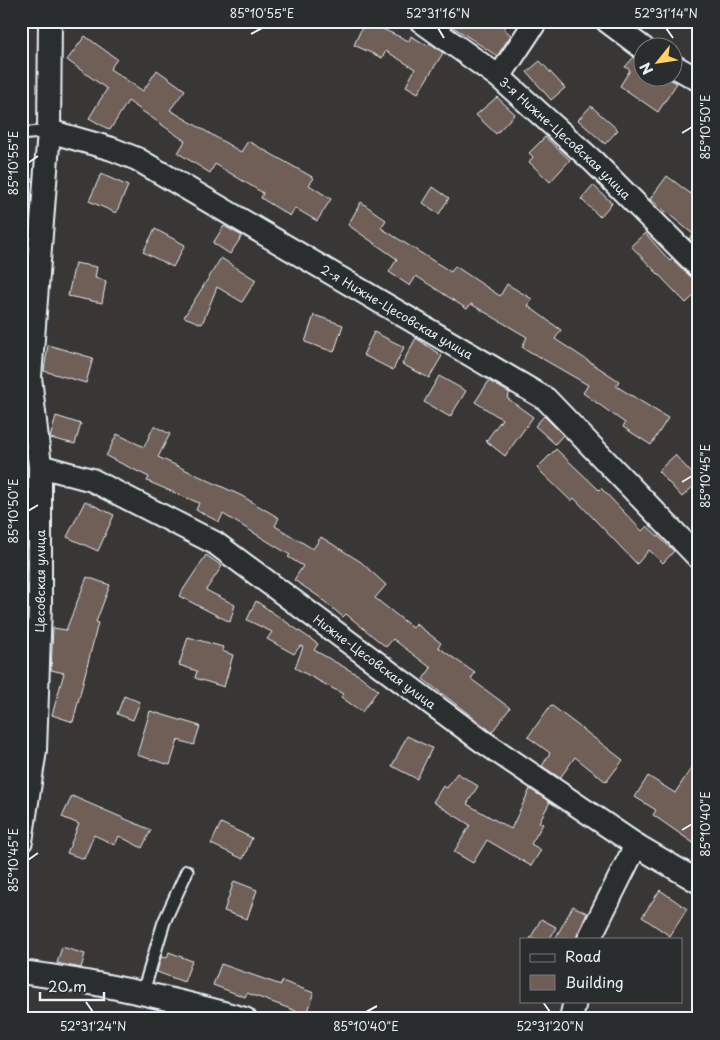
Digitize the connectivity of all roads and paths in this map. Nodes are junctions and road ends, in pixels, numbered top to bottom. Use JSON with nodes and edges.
{"nodes":[{"id":1,"x":50,"y":21,"type":"edge"},
{"id":2,"x":421,"y":21,"type":"edge"},
{"id":3,"x":536,"y":21,"type":"edge"},
{"id":4,"x":607,"y":21,"type":"edge"},
{"id":5,"x":632,"y":40,"type":"edge"},
{"id":6,"x":682,"y":70,"type":"edge"},
{"id":7,"x":499,"y":77,"type":"junction"},
{"id":8,"x":699,"y":80,"type":"edge"},
{"id":9,"x":49,"y":130,"type":"junction"},
{"id":10,"x":21,"y":134,"type":"edge"},
{"id":11,"x":699,"y":267,"type":"edge"},
{"id":12,"x":40,"y":466,"type":"junction"},
{"id":13,"x":699,"y":558,"type":"edge"},
{"id":14,"x":21,"y":841,"type":"edge"},
{"id":15,"x":636,"y":845,"type":"junction"},
{"id":16,"x":188,"y":871,"type":"dead end"},
{"id":17,"x":699,"y":882,"type":"edge"},
{"id":18,"x":590,"y":938,"type":"edge"},
{"id":19,"x":21,"y":972,"type":"edge"},
{"id":20,"x":143,"y":992,"type":"junction"},
{"id":21,"x":575,"y":1002,"type":"edge"},
{"id":22,"x":245,"y":1019,"type":"edge"},
{"id":23,"x":571,"y":1019,"type":"edge"}],
"edges":[{"from":1,"to":9,"type":"street","name":"Цесовская улица"},
{"from":2,"to":7,"type":"street","name":"3-я Нижне-Цесовская улица"},
{"from":3,"to":7,"type":"street"},
{"from":4,"to":5,"type":"street"},
{"from":6,"to":8,"type":"street"},
{"from":7,"to":11,"type":"street","name":"3-я Нижне-Цесовская улица"},
{"from":9,"to":10,"type":"lane"},
{"from":9,"to":12,"type":"street","name":"Цесовская улица"},
{"from":9,"to":13,"type":"street","name":"2-я Нижне-Цесовская улица"},
{"from":12,"to":14,"type":"street","name":"Цесовская улица"},
{"from":12,"to":15,"type":"street","name":"Нижне-Цесовская улица"},
{"from":15,"to":17,"type":"street","name":"Нижне-Цесовская улица"},
{"from":15,"to":18,"type":"street"},
{"from":16,"to":20,"type":"lane"},
{"from":19,"to":20,"type":"street"},
{"from":20,"to":22,"type":"street"},
{"from":21,"to":23,"type":"street"}]}
